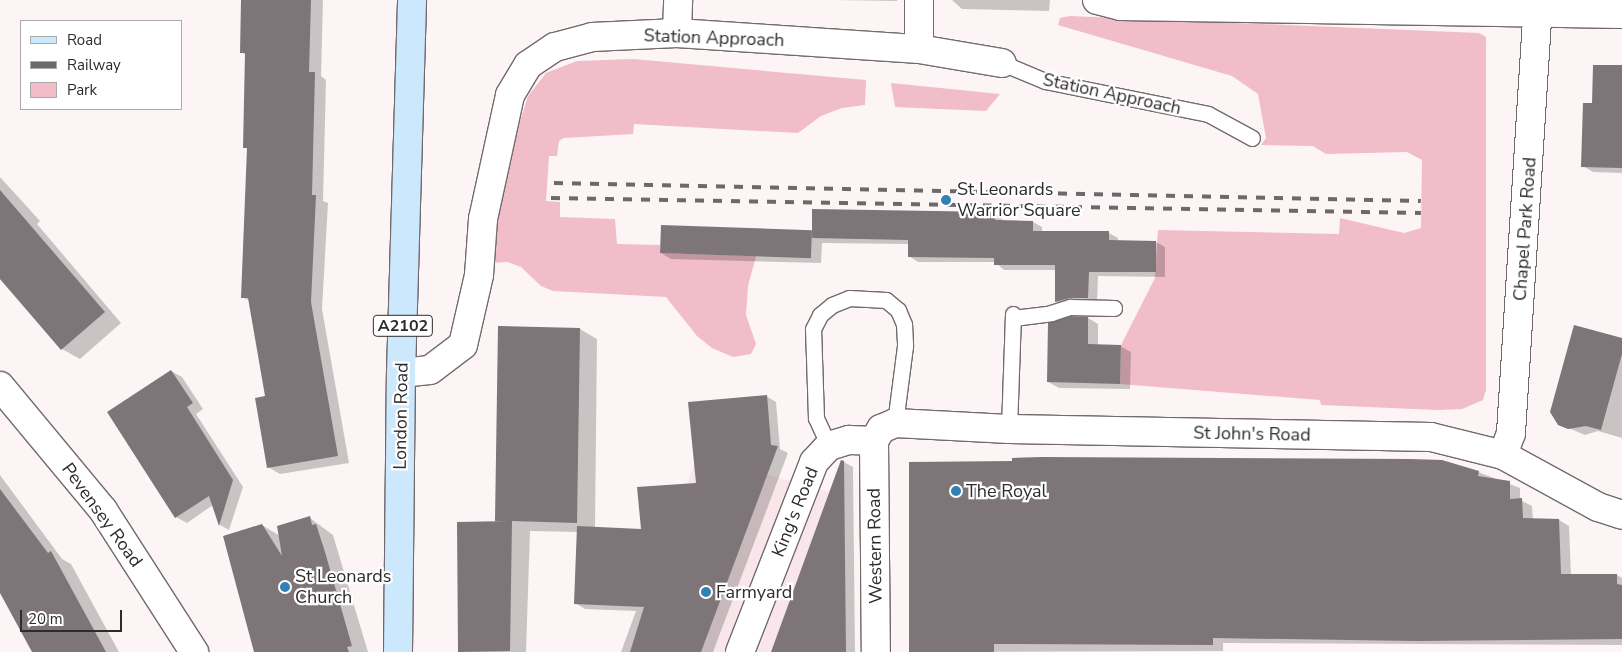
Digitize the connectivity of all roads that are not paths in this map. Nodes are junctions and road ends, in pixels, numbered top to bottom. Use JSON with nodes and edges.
{"nodes":[{"id":1,"x":412,"y":0,"type":"edge"},
{"id":2,"x":678,"y":0,"type":"edge"},
{"id":3,"x":918,"y":0,"type":"edge"},
{"id":4,"x":1097,"y":0,"type":"edge"},
{"id":5,"x":1538,"y":6,"type":"edge"},
{"id":6,"x":1622,"y":14,"type":"edge"},
{"id":7,"x":677,"y":33,"type":"junction"},
{"id":8,"x":919,"y":49,"type":"junction"},
{"id":9,"x":1002,"y":63,"type":"joint"},
{"id":10,"x":1252,"y":138,"type":"dead end"},
{"id":11,"x":1114,"y":308,"type":"dead end"},
{"id":12,"x":401,"y":373,"type":"junction"},
{"id":13,"x":0,"y":386,"type":"edge"},
{"id":14,"x":895,"y":422,"type":"junction"},
{"id":15,"x":1009,"y":429,"type":"junction"},
{"id":16,"x":874,"y":441,"type":"junction"},
{"id":17,"x":830,"y":446,"type":"junction"},
{"id":18,"x":1503,"y":455,"type":"junction"},
{"id":19,"x":1622,"y":515,"type":"edge"},
{"id":20,"x":194,"y":652,"type":"edge"},
{"id":21,"x":398,"y":652,"type":"edge"},
{"id":22,"x":740,"y":652,"type":"edge"},
{"id":23,"x":876,"y":652,"type":"edge"}],
"edges":[{"from":1,"to":12,"type":"main road","name":"London Road","number":"A2102"},
{"from":2,"to":7,"type":"street"},
{"from":3,"to":8,"type":"street"},
{"from":4,"to":5,"type":"street"},
{"from":5,"to":6,"type":"street"},
{"from":5,"to":18,"type":"street","name":"Chapel Park Road"},
{"from":7,"to":8,"type":"street","name":"Station Approach"},
{"from":7,"to":12,"type":"street","name":"Station Approach"},
{"from":8,"to":9,"type":"street","name":"Station Approach"},
{"from":9,"to":10,"type":"lane","name":"Station Approach"},
{"from":11,"to":15,"type":"lane"},
{"from":12,"to":21,"type":"main road","name":"London Road","number":"A2102"},
{"from":13,"to":20,"type":"street","name":"Pevensey Road"},
{"from":14,"to":15,"type":"street","name":"St John's Road"},
{"from":14,"to":16,"type":"street"},
{"from":14,"to":17,"type":"lane"},
{"from":15,"to":18,"type":"street","name":"St John's Road"},
{"from":16,"to":17,"type":"street","name":"King's Road"},
{"from":16,"to":23,"type":"street","name":"Western Road"},
{"from":17,"to":22,"type":"street","name":"King's Road"},
{"from":18,"to":19,"type":"street","name":"St John's Road"}]}
